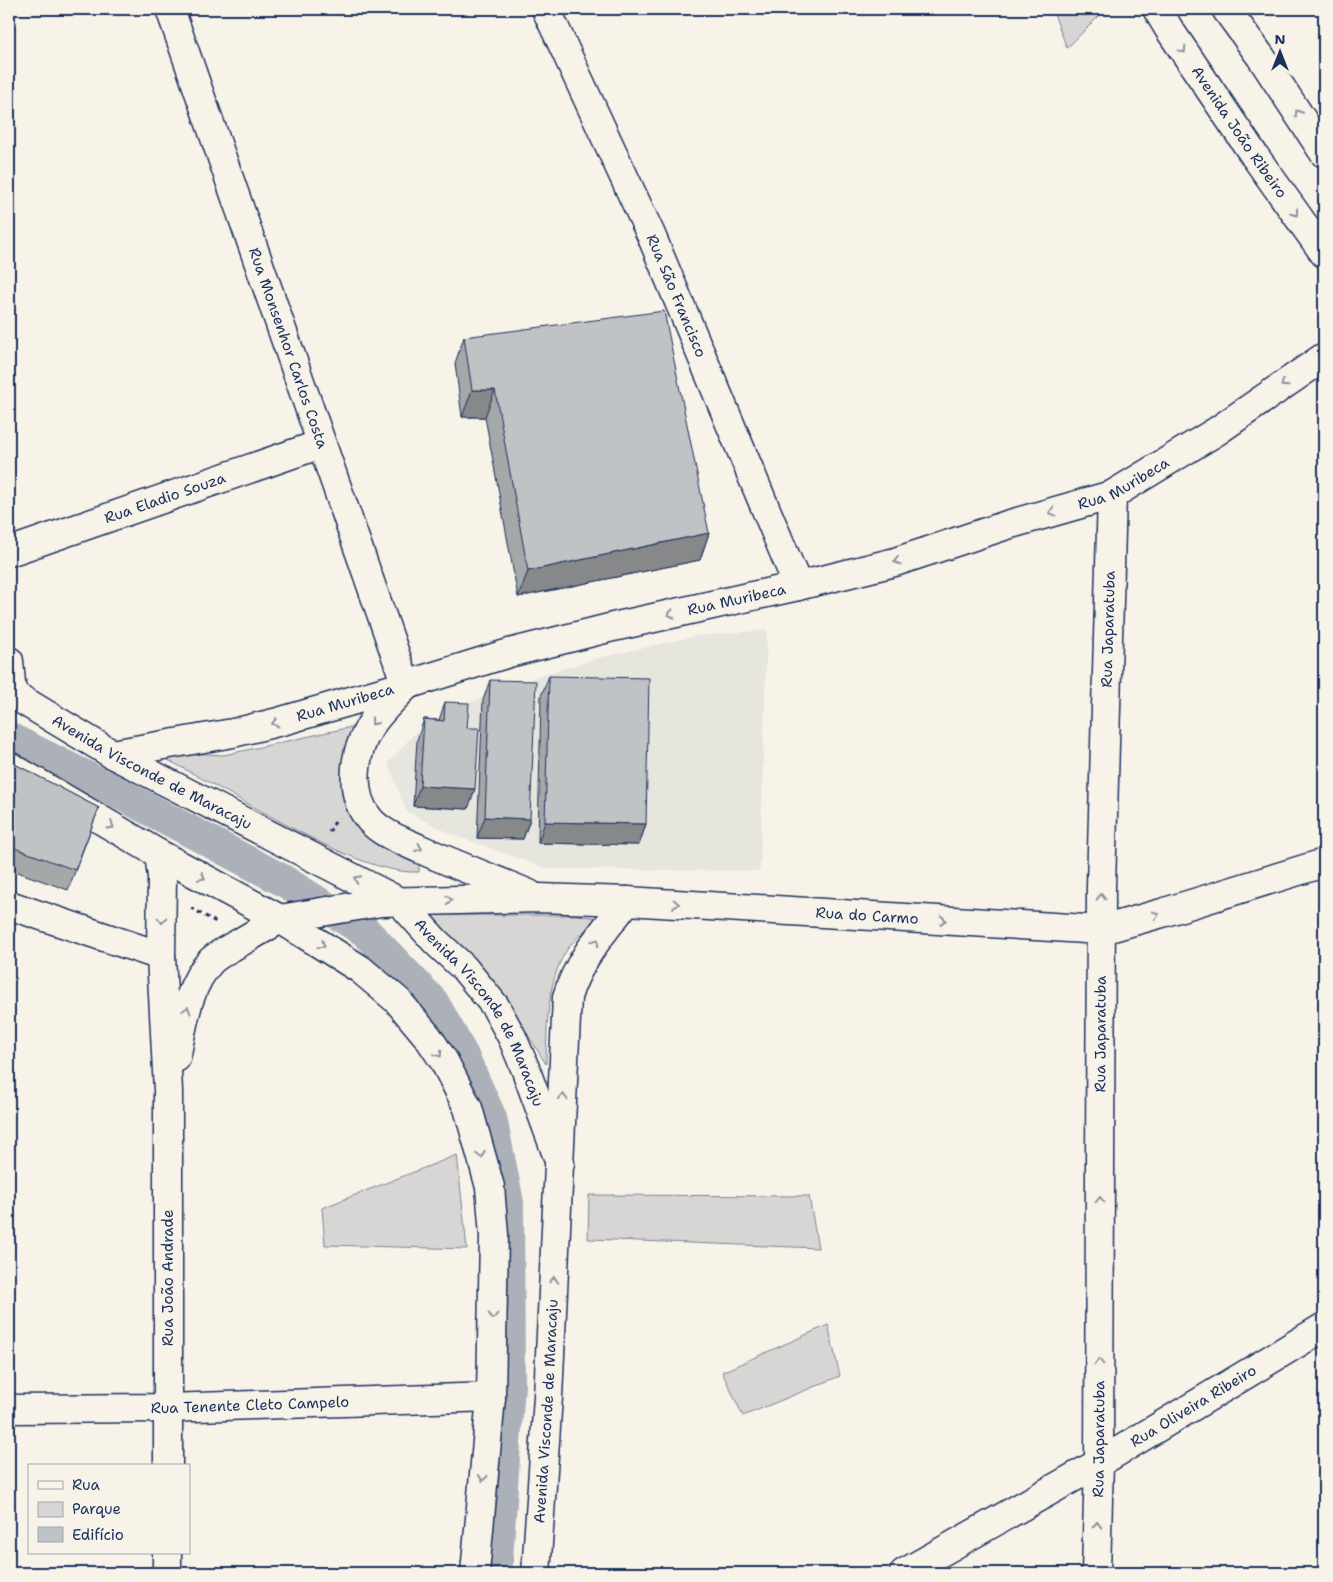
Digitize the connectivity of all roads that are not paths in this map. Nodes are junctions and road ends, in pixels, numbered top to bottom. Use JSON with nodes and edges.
{"nodes":[{"id":1,"x":170,"y":9,"type":"edge"},
{"id":2,"x":546,"y":9,"type":"edge"},
{"id":3,"x":1157,"y":9,"type":"edge"},
{"id":4,"x":1226,"y":9,"type":"edge"},
{"id":5,"x":1324,"y":153,"type":"edge"},
{"id":6,"x":1324,"y":253,"type":"edge"},
{"id":7,"x":1324,"y":357,"type":"edge"},
{"id":8,"x":321,"y":444,"type":"junction"},
{"id":9,"x":1112,"y":496,"type":"junction"},
{"id":10,"x":9,"y":552,"type":"edge"},
{"id":11,"x":798,"y":586,"type":"junction"},
{"id":12,"x":9,"y":661,"type":"edge"},
{"id":13,"x":406,"y":686,"type":"junction"},
{"id":14,"x":10,"y":693,"type":"edge"},
{"id":15,"x":112,"y":754,"type":"junction"},
{"id":16,"x":9,"y":766,"type":"edge"},
{"id":17,"x":159,"y":854,"type":"junction"},
{"id":18,"x":1324,"y":863,"type":"edge"},
{"id":19,"x":539,"y":898,"type":"junction"},
{"id":20,"x":627,"y":901,"type":"junction"},
{"id":21,"x":390,"y":902,"type":"junction"},
{"id":22,"x":9,"y":905,"type":"edge"},
{"id":23,"x":280,"y":918,"type":"junction"},
{"id":24,"x":1102,"y":930,"type":"junction"},
{"id":25,"x":162,"y":956,"type":"junction"},
{"id":26,"x":168,"y":1091,"type":"junction"},
{"id":27,"x":560,"y":1163,"type":"junction"},
{"id":28,"x":1324,"y":1327,"type":"edge"},
{"id":29,"x":491,"y":1398,"type":"junction"},
{"id":30,"x":168,"y":1408,"type":"junction"},
{"id":31,"x":9,"y":1409,"type":"edge"},
{"id":32,"x":1098,"y":1462,"type":"junction"},
{"id":33,"x":168,"y":1464,"type":"edge"},
{"id":34,"x":167,"y":1554,"type":"edge"},
{"id":35,"x":167,"y":1573,"type":"edge"},
{"id":36,"x":475,"y":1573,"type":"edge"},
{"id":37,"x":536,"y":1573,"type":"edge"},
{"id":38,"x":904,"y":1573,"type":"edge"},
{"id":39,"x":1096,"y":1573,"type":"edge"}],
"edges":[{"from":1,"to":8,"type":"street","name":"Rua Monsenhor Carlos Costa"},
{"from":2,"to":11,"type":"street","name":"Rua São Francisco"},
{"from":3,"to":6,"type":"street","name":"Avenida João Ribeiro","one_way":true},
{"from":5,"to":4,"type":"street","one_way":true},
{"from":7,"to":9,"type":"street","name":"Rua Muribeca","one_way":true},
{"from":8,"to":10,"type":"street","name":"Rua Eladio Souza"},
{"from":8,"to":13,"type":"street","name":"Rua Monsenhor Carlos Costa"},
{"from":9,"to":11,"type":"street","name":"Rua Muribeca","one_way":true},
{"from":24,"to":9,"type":"street","name":"Rua Japaratuba","one_way":true},
{"from":11,"to":13,"type":"street","name":"Rua Muribeca","one_way":true},
{"from":12,"to":14,"type":"street"},
{"from":13,"to":15,"type":"street","name":"Rua Muribeca","one_way":true},
{"from":13,"to":19,"type":"street","one_way":true},
{"from":14,"to":15,"type":"street","name":"Avenida Visconde de Maracaju"},
{"from":21,"to":15,"type":"street","name":"Avenida Visconde de Maracaju","one_way":true},
{"from":16,"to":17,"type":"street","one_way":true},
{"from":17,"to":23,"type":"street","one_way":true},
{"from":17,"to":25,"type":"street","name":"Rua João Andrade","one_way":true},
{"from":24,"to":18,"type":"street","name":"Rua do Carmo","one_way":true},
{"from":19,"to":20,"type":"street","name":"Rua do Carmo"},
{"from":21,"to":19,"type":"street","name":"Rua do Carmo","one_way":true},
{"from":20,"to":24,"type":"street","name":"Rua do Carmo","one_way":true},
{"from":27,"to":20,"type":"street","one_way":true},
{"from":21,"to":23,"type":"street","name":"Rua do Carmo"},
{"from":21,"to":27,"type":"street","name":"Avenida Visconde de Maracaju"},
{"from":22,"to":25,"type":"street"},
{"from":26,"to":23,"type":"street","name":"Rua João Andrade","one_way":true},
{"from":23,"to":29,"type":"street","one_way":true},
{"from":32,"to":24,"type":"street","name":"Rua Japaratuba","one_way":true},
{"from":25,"to":26,"type":"street","name":"Rua João Andrade"},
{"from":26,"to":30,"type":"street","name":"Rua João Andrade"},
{"from":37,"to":27,"type":"street","name":"Avenida Visconde de Maracaju","one_way":true},
{"from":28,"to":32,"type":"street","name":"Rua Oliveira Ribeiro"},
{"from":29,"to":30,"type":"street","name":"Rua Tenente Cleto Campelo"},
{"from":29,"to":36,"type":"street","one_way":true},
{"from":30,"to":31,"type":"street","name":"Rua Tenente Cleto Campelo"},
{"from":30,"to":33,"type":"street","name":"Rua João Andrade"},
{"from":32,"to":38,"type":"street","name":"Rua Oliveira Ribeiro"},
{"from":39,"to":32,"type":"street","name":"Rua Japaratuba","one_way":true},
{"from":34,"to":35,"type":"street"}]}
